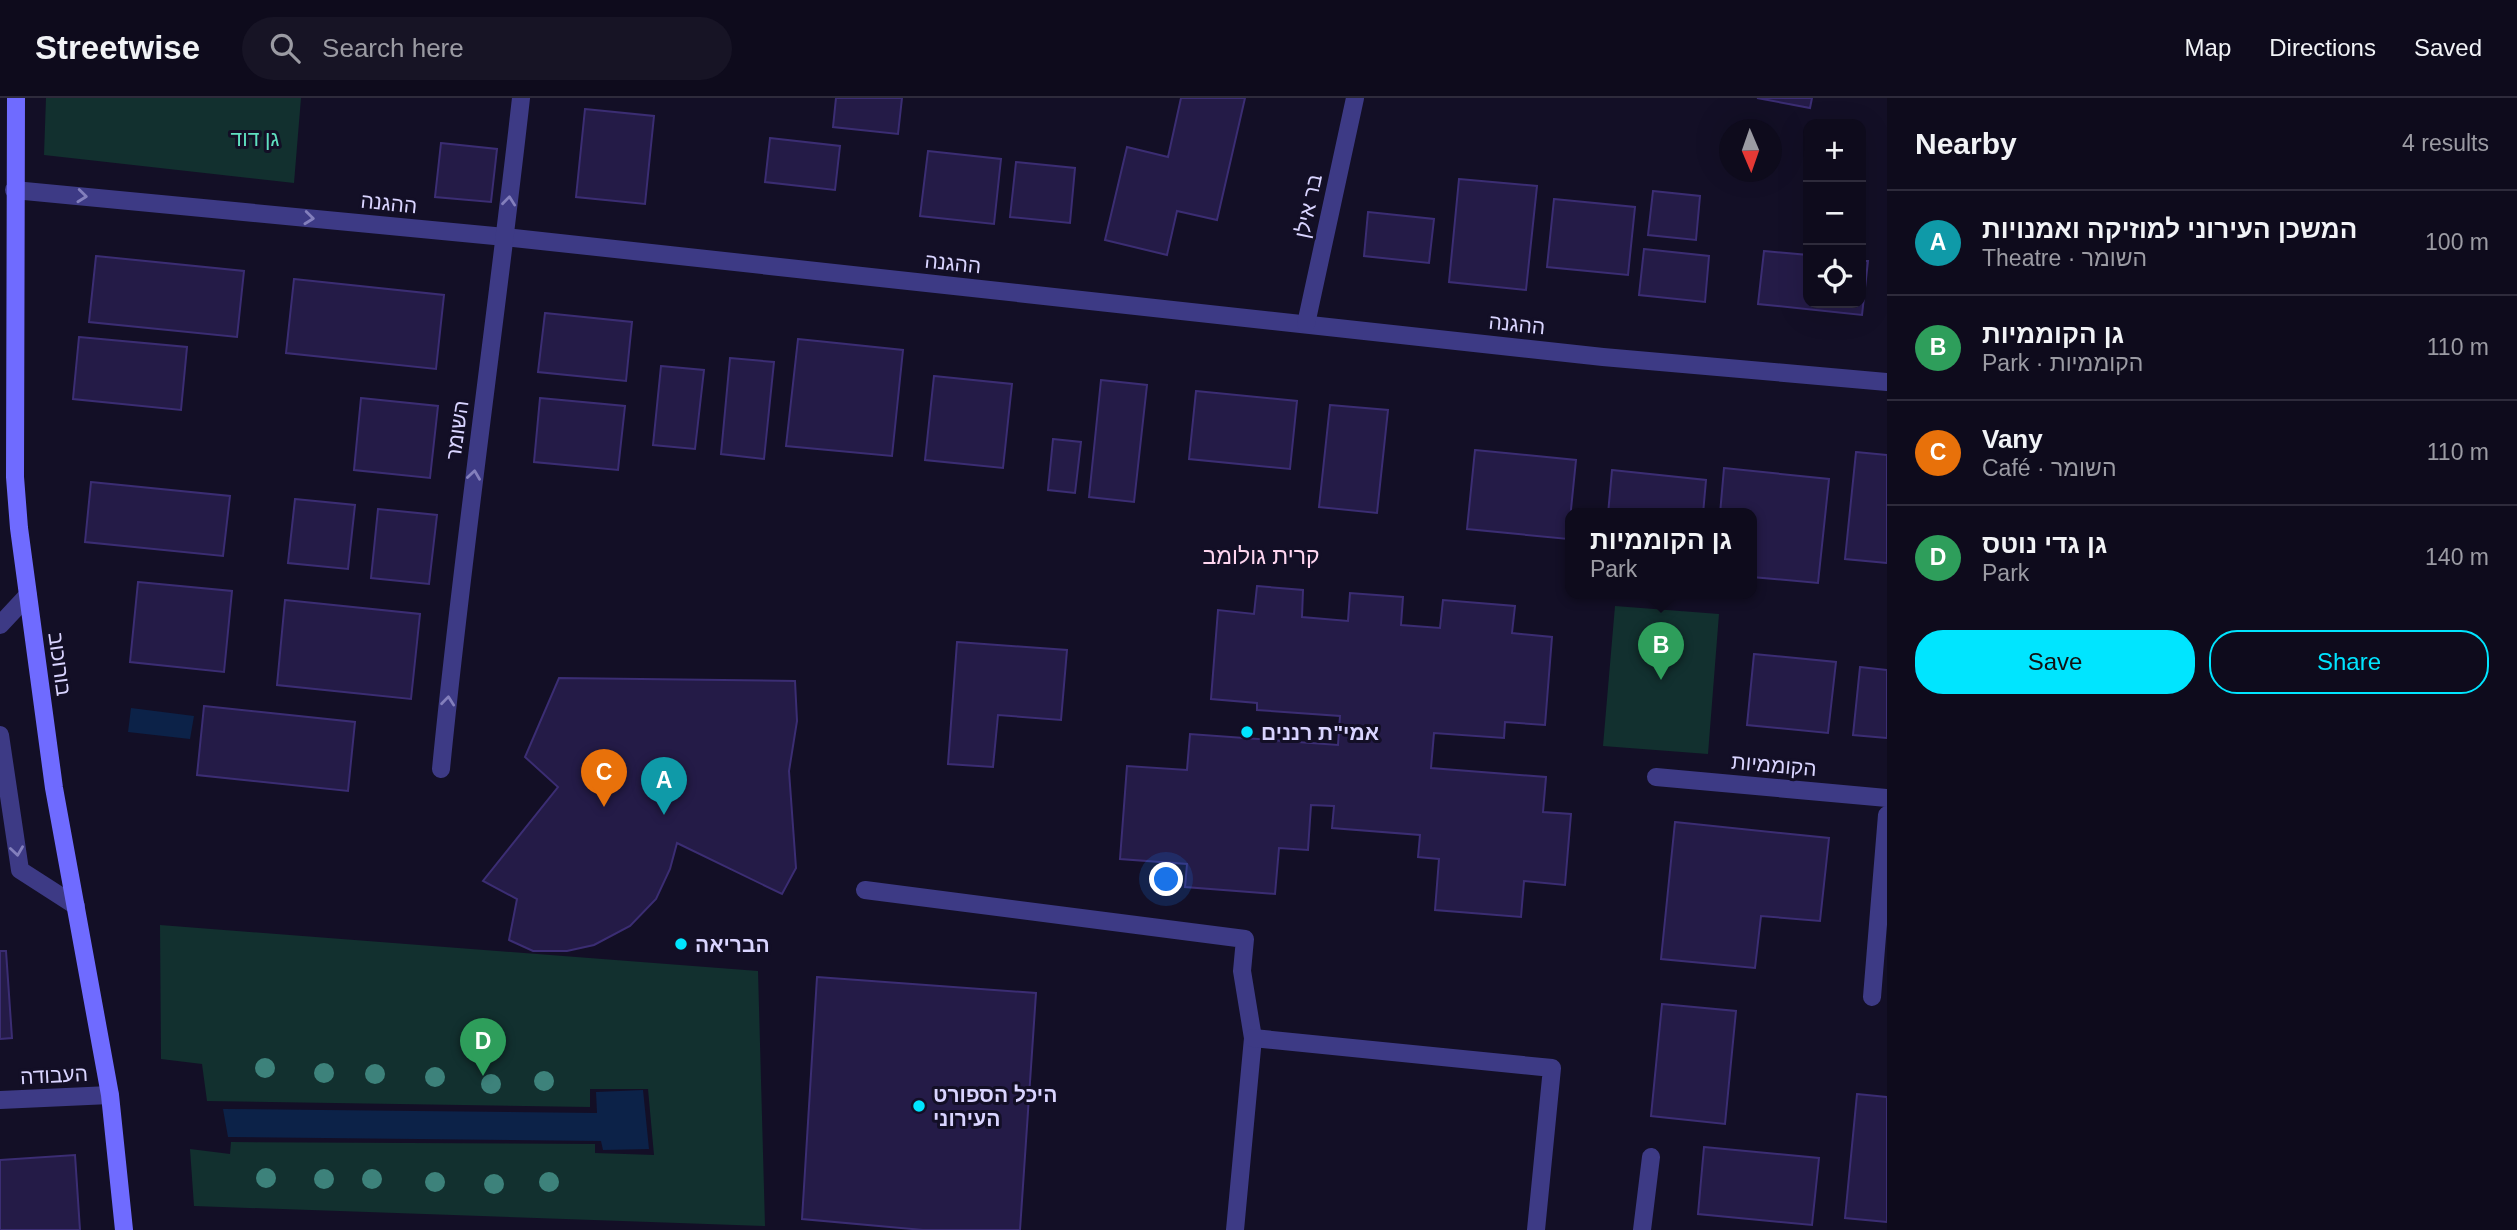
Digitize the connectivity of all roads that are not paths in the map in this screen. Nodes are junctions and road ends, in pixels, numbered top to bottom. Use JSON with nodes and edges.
{"nodes":[{"id":1,"x":16,"y":98,"type":"edge"},
{"id":2,"x":521,"y":98,"type":"edge"},
{"id":3,"x":1355,"y":98,"type":"edge"},
{"id":4,"x":14,"y":190,"type":"junction"},
{"id":5,"x":505,"y":237,"type":"junction"},
{"id":6,"x":1306,"y":324,"type":"junction"},
{"id":7,"x":1887,"y":382,"type":"edge"},
{"id":8,"x":8,"y":476,"type":"edge"},
{"id":9,"x":27,"y":595,"type":"junction"},
{"id":10,"x":0,"y":625,"type":"edge"},
{"id":11,"x":0,"y":735,"type":"edge"},
{"id":12,"x":441,"y":769,"type":"dead end"},
{"id":13,"x":1656,"y":777,"type":"dead end"},
{"id":14,"x":1887,"y":798,"type":"edge"},
{"id":15,"x":1887,"y":815,"type":"edge"},
{"id":16,"x":865,"y":890,"type":"dead end"},
{"id":17,"x":76,"y":906,"type":"junction"},
{"id":18,"x":1872,"y":997,"type":"dead end"},
{"id":19,"x":1253,"y":1038,"type":"junction"},
{"id":20,"x":110,"y":1095,"type":"junction"},
{"id":21,"x":0,"y":1100,"type":"edge"},
{"id":22,"x":1651,"y":1157,"type":"dead end"},
{"id":23,"x":124,"y":1230,"type":"edge"},
{"id":24,"x":1235,"y":1230,"type":"edge"},
{"id":25,"x":1536,"y":1230,"type":"edge"},
{"id":26,"x":1642,"y":1230,"type":"edge"}],
"edges":[{"from":1,"to":4,"type":"street","name":"בורוכוב"},
{"from":5,"to":2,"type":"street","name":"השומר","one_way":true},
{"from":3,"to":6,"type":"street","name":"בר אילן"},
{"from":4,"to":5,"type":"street","name":"ההגנה","one_way":true},
{"from":4,"to":8,"type":"street","name":"בורוכוב"},
{"from":5,"to":6,"type":"street","name":"ההגנה"},
{"from":12,"to":5,"type":"street","name":"השומר","one_way":true},
{"from":6,"to":7,"type":"street","name":"ההגנה"},
{"from":8,"to":9,"type":"street","name":"בורוכוב"},
{"from":9,"to":10,"type":"street"},
{"from":9,"to":17,"type":"street","name":"בורוכוב"},
{"from":11,"to":17,"type":"street","one_way":true},
{"from":13,"to":14,"type":"street","name":"הקוממיות"},
{"from":15,"to":18,"type":"street"},
{"from":16,"to":19,"type":"street"},
{"from":17,"to":20,"type":"street","name":"בורוכוב"},
{"from":19,"to":24,"type":"street"},
{"from":19,"to":25,"type":"street"},
{"from":20,"to":21,"type":"street","name":"העבודה"},
{"from":20,"to":23,"type":"street","name":"בורוכוב"},
{"from":22,"to":26,"type":"street"}]}
